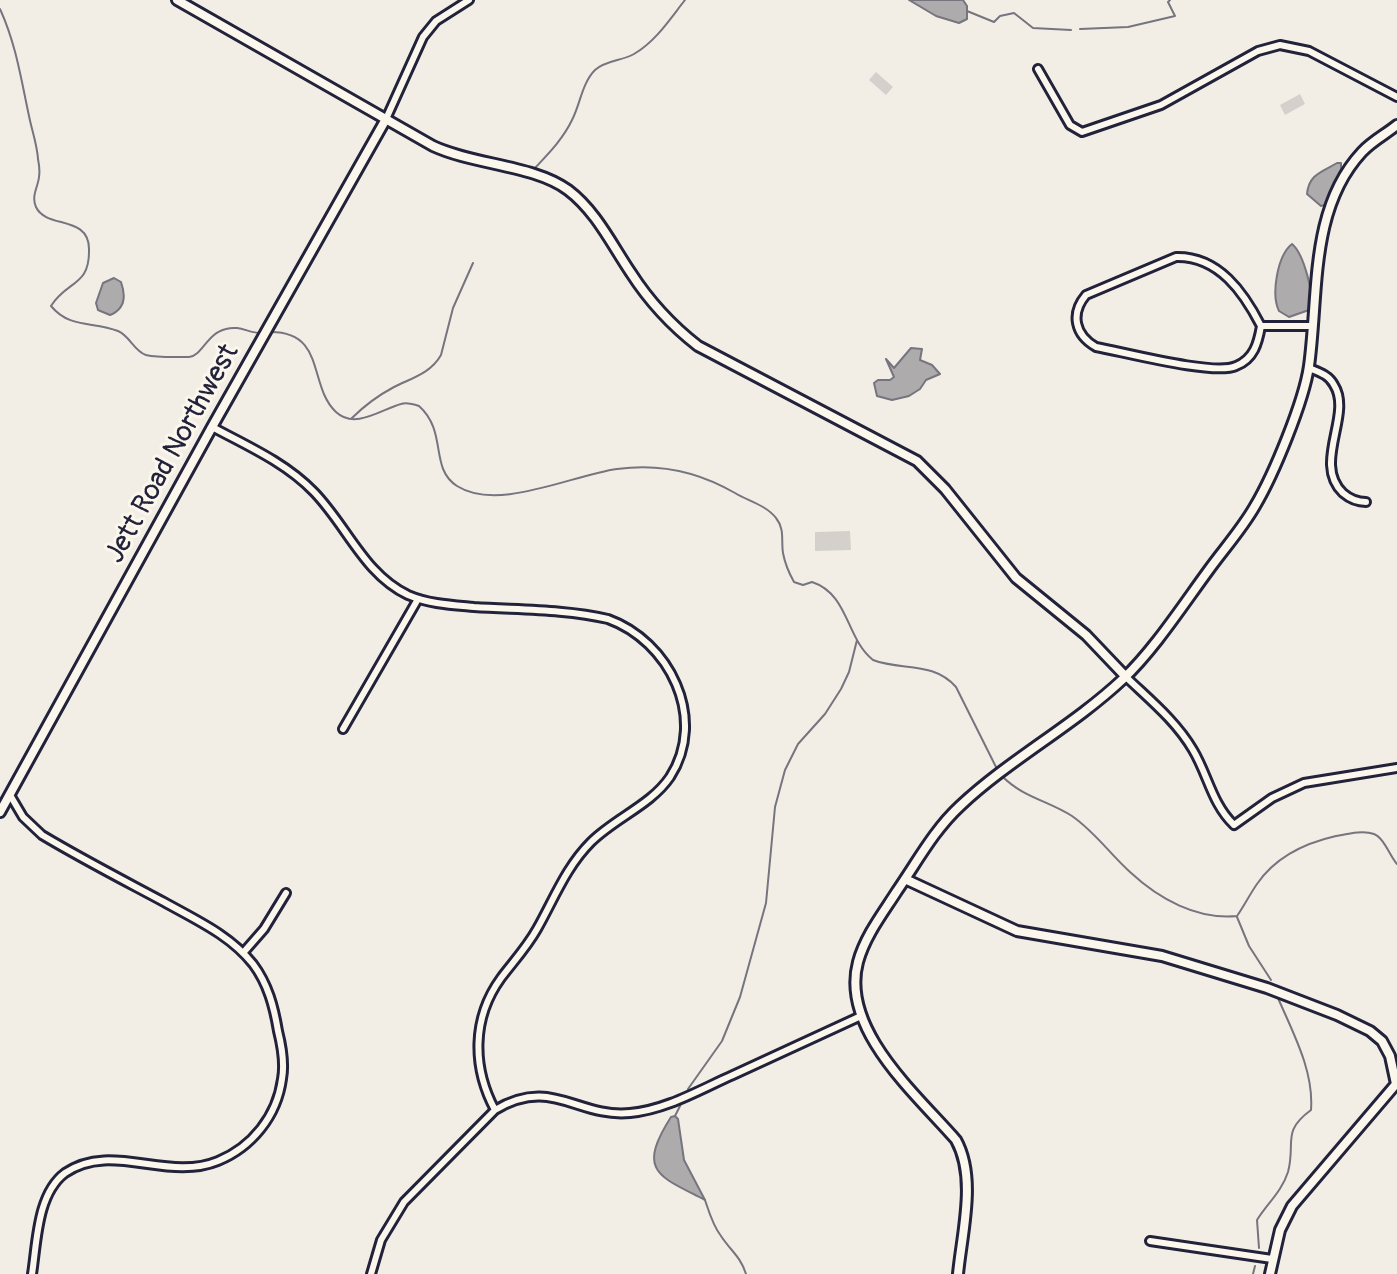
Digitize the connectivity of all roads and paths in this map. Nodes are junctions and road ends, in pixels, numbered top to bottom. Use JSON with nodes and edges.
{"nodes":[{"id":1,"x":177,"y":0,"type":"edge"},
{"id":2,"x":469,"y":0,"type":"edge"},
{"id":3,"x":1038,"y":69,"type":"dead end"},
{"id":4,"x":1397,"y":97,"type":"edge"},
{"id":5,"x":386,"y":119,"type":"junction"},
{"id":6,"x":1397,"y":125,"type":"edge"},
{"id":7,"x":1261,"y":326,"type":"junction"},
{"id":8,"x":1313,"y":326,"type":"junction"},
{"id":9,"x":1309,"y":368,"type":"junction"},
{"id":10,"x":212,"y":427,"type":"junction"},
{"id":11,"x":1366,"y":502,"type":"dead end"},
{"id":12,"x":418,"y":599,"type":"junction"},
{"id":13,"x":1126,"y":677,"type":"junction"},
{"id":14,"x":343,"y":729,"type":"dead end"},
{"id":15,"x":1397,"y":768,"type":"edge"},
{"id":16,"x":10,"y":795,"type":"junction"},
{"id":17,"x":0,"y":812,"type":"edge"},
{"id":18,"x":905,"y":879,"type":"junction"},
{"id":19,"x":286,"y":893,"type":"dead end"},
{"id":20,"x":243,"y":953,"type":"junction"},
{"id":21,"x":861,"y":1016,"type":"junction"},
{"id":22,"x":1396,"y":1083,"type":"edge"},
{"id":23,"x":495,"y":1110,"type":"junction"},
{"id":24,"x":1150,"y":1241,"type":"dead end"},
{"id":25,"x":1272,"y":1259,"type":"junction"},
{"id":26,"x":32,"y":1274,"type":"edge"},
{"id":27,"x":371,"y":1274,"type":"edge"},
{"id":28,"x":958,"y":1274,"type":"edge"},
{"id":29,"x":1270,"y":1274,"type":"edge"}],
"edges":[{"from":1,"to":5,"type":"street"},
{"from":2,"to":5,"type":"street"},
{"from":3,"to":4,"type":"street"},
{"from":5,"to":10,"type":"street","name":"Jett Road Northwest"},
{"from":5,"to":13,"type":"street"},
{"from":6,"to":8,"type":"street"},
{"from":7,"to":7,"type":"street"},
{"from":7,"to":8,"type":"street"},
{"from":8,"to":9,"type":"street"},
{"from":9,"to":11,"type":"street"},
{"from":9,"to":13,"type":"street"},
{"from":10,"to":12,"type":"street"},
{"from":10,"to":16,"type":"street","name":"Jett Road Northwest"},
{"from":12,"to":14,"type":"street"},
{"from":12,"to":23,"type":"street"},
{"from":13,"to":15,"type":"street"},
{"from":13,"to":18,"type":"street"},
{"from":16,"to":17,"type":"street","name":"Jett Road Northwest"},
{"from":16,"to":20,"type":"street"},
{"from":18,"to":21,"type":"street"},
{"from":18,"to":22,"type":"street"},
{"from":19,"to":20,"type":"street"},
{"from":20,"to":26,"type":"street"},
{"from":21,"to":23,"type":"street"},
{"from":21,"to":28,"type":"street"},
{"from":22,"to":25,"type":"street"},
{"from":23,"to":27,"type":"street"},
{"from":24,"to":25,"type":"street"},
{"from":25,"to":29,"type":"street"}]}
